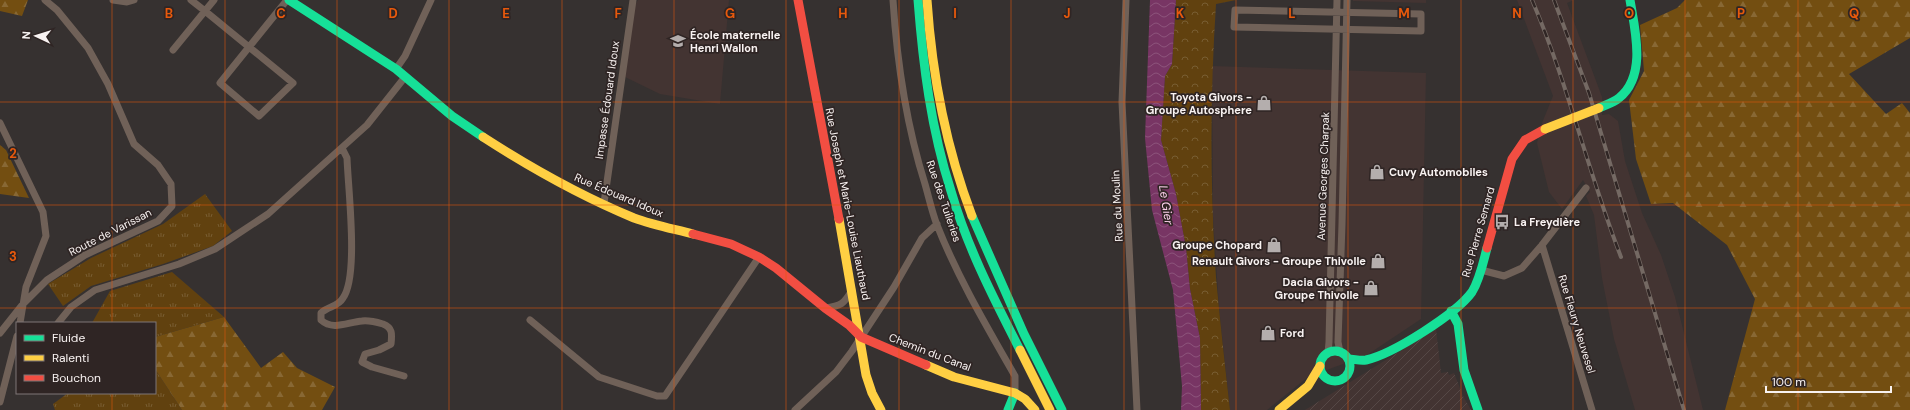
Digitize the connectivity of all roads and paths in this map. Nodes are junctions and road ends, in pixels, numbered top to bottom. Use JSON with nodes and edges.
{"nodes":[{"id":1,"x":45,"y":0,"type":"edge"},
{"id":2,"x":113,"y":0,"type":"edge"},
{"id":3,"x":134,"y":0,"type":"edge"},
{"id":4,"x":192,"y":0,"type":"edge"},
{"id":5,"x":214,"y":0,"type":"edge"},
{"id":6,"x":288,"y":0,"type":"edge"},
{"id":7,"x":431,"y":0,"type":"edge"},
{"id":8,"x":633,"y":0,"type":"edge"},
{"id":9,"x":798,"y":0,"type":"edge"},
{"id":10,"x":893,"y":0,"type":"edge"},
{"id":11,"x":918,"y":0,"type":"edge"},
{"id":12,"x":927,"y":0,"type":"edge"},
{"id":13,"x":1126,"y":0,"type":"edge"},
{"id":14,"x":1337,"y":0,"type":"edge"},
{"id":15,"x":1347,"y":0,"type":"edge"},
{"id":16,"x":1630,"y":0,"type":"edge"},
{"id":17,"x":205,"y":11,"type":"junction"},
{"id":18,"x":1338,"y":12,"type":"junction"},
{"id":19,"x":1347,"y":12,"type":"junction"},
{"id":20,"x":1338,"y":30,"type":"junction"},
{"id":21,"x":1346,"y":30,"type":"junction"},
{"id":22,"x":249,"y":46,"type":"junction"},
{"id":23,"x":173,"y":50,"type":"dead end"},
{"id":24,"x":396,"y":70,"type":"junction"},
{"id":25,"x":405,"y":77,"type":"junction"},
{"id":26,"x":0,"y":123,"type":"edge"},
{"id":27,"x":342,"y":148,"type":"junction"},
{"id":28,"x":1586,"y":188,"type":"dead end"},
{"id":29,"x":604,"y":203,"type":"junction"},
{"id":30,"x":937,"y":224,"type":"junction"},
{"id":31,"x":1542,"y":245,"type":"junction"},
{"id":32,"x":758,"y":257,"type":"junction"},
{"id":33,"x":1481,"y":270,"type":"junction"},
{"id":34,"x":852,"y":290,"type":"junction"},
{"id":35,"x":23,"y":304,"type":"junction"},
{"id":36,"x":825,"y":308,"type":"junction"},
{"id":37,"x":1451,"y":311,"type":"junction"},
{"id":38,"x":530,"y":320,"type":"dead end"},
{"id":39,"x":20,"y":322,"type":"edge"},
{"id":40,"x":59,"y":322,"type":"edge"},
{"id":41,"x":0,"y":333,"type":"edge"},
{"id":42,"x":861,"y":338,"type":"junction"},
{"id":43,"x":16,"y":340,"type":"edge"},
{"id":44,"x":1340,"y":352,"type":"junction"},
{"id":45,"x":1328,"y":353,"type":"junction"},
{"id":46,"x":1379,"y":356,"type":"junction"},
{"id":47,"x":1348,"y":358,"type":"junction"},
{"id":48,"x":16,"y":366,"type":"edge"},
{"id":49,"x":1320,"y":366,"type":"junction"},
{"id":50,"x":9,"y":370,"type":"junction"},
{"id":51,"x":1348,"y":373,"type":"junction"},
{"id":52,"x":404,"y":376,"type":"dead end"},
{"id":53,"x":1331,"y":381,"type":"junction"},
{"id":54,"x":1307,"y":388,"type":"junction"},
{"id":55,"x":1015,"y":394,"type":"junction"},
{"id":56,"x":0,"y":402,"type":"edge"},
{"id":57,"x":795,"y":410,"type":"edge"},
{"id":58,"x":880,"y":410,"type":"edge"},
{"id":59,"x":1008,"y":410,"type":"edge"},
{"id":60,"x":1035,"y":410,"type":"edge"},
{"id":61,"x":1050,"y":410,"type":"edge"},
{"id":62,"x":1062,"y":410,"type":"edge"},
{"id":63,"x":1137,"y":410,"type":"edge"},
{"id":64,"x":1279,"y":410,"type":"edge"},
{"id":65,"x":1478,"y":410,"type":"edge"},
{"id":66,"x":1592,"y":410,"type":"edge"}],
"edges":[{"from":1,"to":35,"type":"street","name":"Route de Varissan"},
{"from":2,"to":3,"type":"street"},
{"from":4,"to":17,"type":"street"},
{"from":5,"to":17,"type":"street"},
{"from":6,"to":22,"type":"street"},
{"from":6,"to":24,"type":"main road","name":"Rue Édouard Idoux"},
{"from":7,"to":24,"type":"street"},
{"from":8,"to":29,"type":"street","name":"Impasse Édouard Idoux"},
{"from":9,"to":34,"type":"main road","name":"Rue Joseph et Marie-Louise Liauthaud"},
{"from":10,"to":30,"type":"street","name":"Rue des Tuileries"},
{"from":11,"to":61,"type":"main road"},
{"from":12,"to":62,"type":"main road"},
{"from":13,"to":63,"type":"street","name":"Rue du Moulin"},
{"from":14,"to":18,"type":"street","name":"Avenue Georges Charpak"},
{"from":15,"to":19,"type":"street","name":"Avenue Georges Charpak"},
{"from":16,"to":33,"type":"main road","name":"Rue Pierre Semard","bridge":true},
{"from":17,"to":22,"type":"street"},
{"from":17,"to":23,"type":"street"},
{"from":18,"to":19,"type":"street"},
{"from":18,"to":20,"type":"street","name":"Avenue Georges Charpak"},
{"from":18,"to":20,"type":"street"},
{"from":19,"to":21,"type":"street","name":"Avenue Georges Charpak"},
{"from":19,"to":21,"type":"street"},
{"from":20,"to":21,"type":"street"},
{"from":20,"to":45,"type":"street","name":"Avenue Georges Charpak"},
{"from":21,"to":44,"type":"street","name":"Avenue Georges Charpak"},
{"from":22,"to":22,"type":"street"},
{"from":24,"to":25,"type":"main road","name":"Rue Édouard Idoux"},
{"from":25,"to":27,"type":"street"},
{"from":25,"to":29,"type":"main road","name":"Rue Édouard Idoux"},
{"from":26,"to":35,"type":"street"},
{"from":27,"to":40,"type":"street"},
{"from":27,"to":52,"type":"street"},
{"from":28,"to":31,"type":"street"},
{"from":29,"to":32,"type":"main road","name":"Rue Édouard Idoux"},
{"from":30,"to":42,"type":"street"},
{"from":30,"to":55,"type":"street","name":"Rue des Tuileries"},
{"from":31,"to":33,"type":"street"},
{"from":31,"to":66,"type":"street","name":"Rue Fleury Neuvesel"},
{"from":32,"to":36,"type":"main road","name":"Rue Édouard Idoux"},
{"from":32,"to":38,"type":"street"},
{"from":33,"to":37,"type":"main road","name":"Rue Pierre Semard"},
{"from":34,"to":36,"type":"street"},
{"from":34,"to":42,"type":"main road","name":"Rue Joseph et Marie-Louise Liauthaud"},
{"from":35,"to":39,"type":"street"},
{"from":35,"to":41,"type":"street","name":"Route de Varissan"},
{"from":36,"to":42,"type":"main road","name":"Rue Édouard Idoux"},
{"from":37,"to":46,"type":"main road","name":"Rue Pierre Semard"},
{"from":37,"to":65,"type":"main road"},
{"from":42,"to":55,"type":"main road","name":"Chemin du Canal"},
{"from":42,"to":57,"type":"street"},
{"from":42,"to":58,"type":"main road","name":"Rue Joseph et Marie-Louise Liauthaud"},
{"from":43,"to":50,"type":"street"},
{"from":44,"to":45,"type":"main road"},
{"from":44,"to":47,"type":"main road"},
{"from":45,"to":49,"type":"main road"},
{"from":46,"to":47,"type":"main road","name":"Rue Pierre Semard"},
{"from":46,"to":51,"type":"main road","name":"Rue Pierre Semard"},
{"from":47,"to":51,"type":"main road"},
{"from":48,"to":50,"type":"street"},
{"from":49,"to":53,"type":"main road"},
{"from":49,"to":54,"type":"main road"},
{"from":50,"to":56,"type":"street"},
{"from":51,"to":53,"type":"main road"},
{"from":53,"to":54,"type":"main road"},
{"from":54,"to":64,"type":"main road"},
{"from":55,"to":59,"type":"main road"},
{"from":55,"to":60,"type":"main road"}]}
